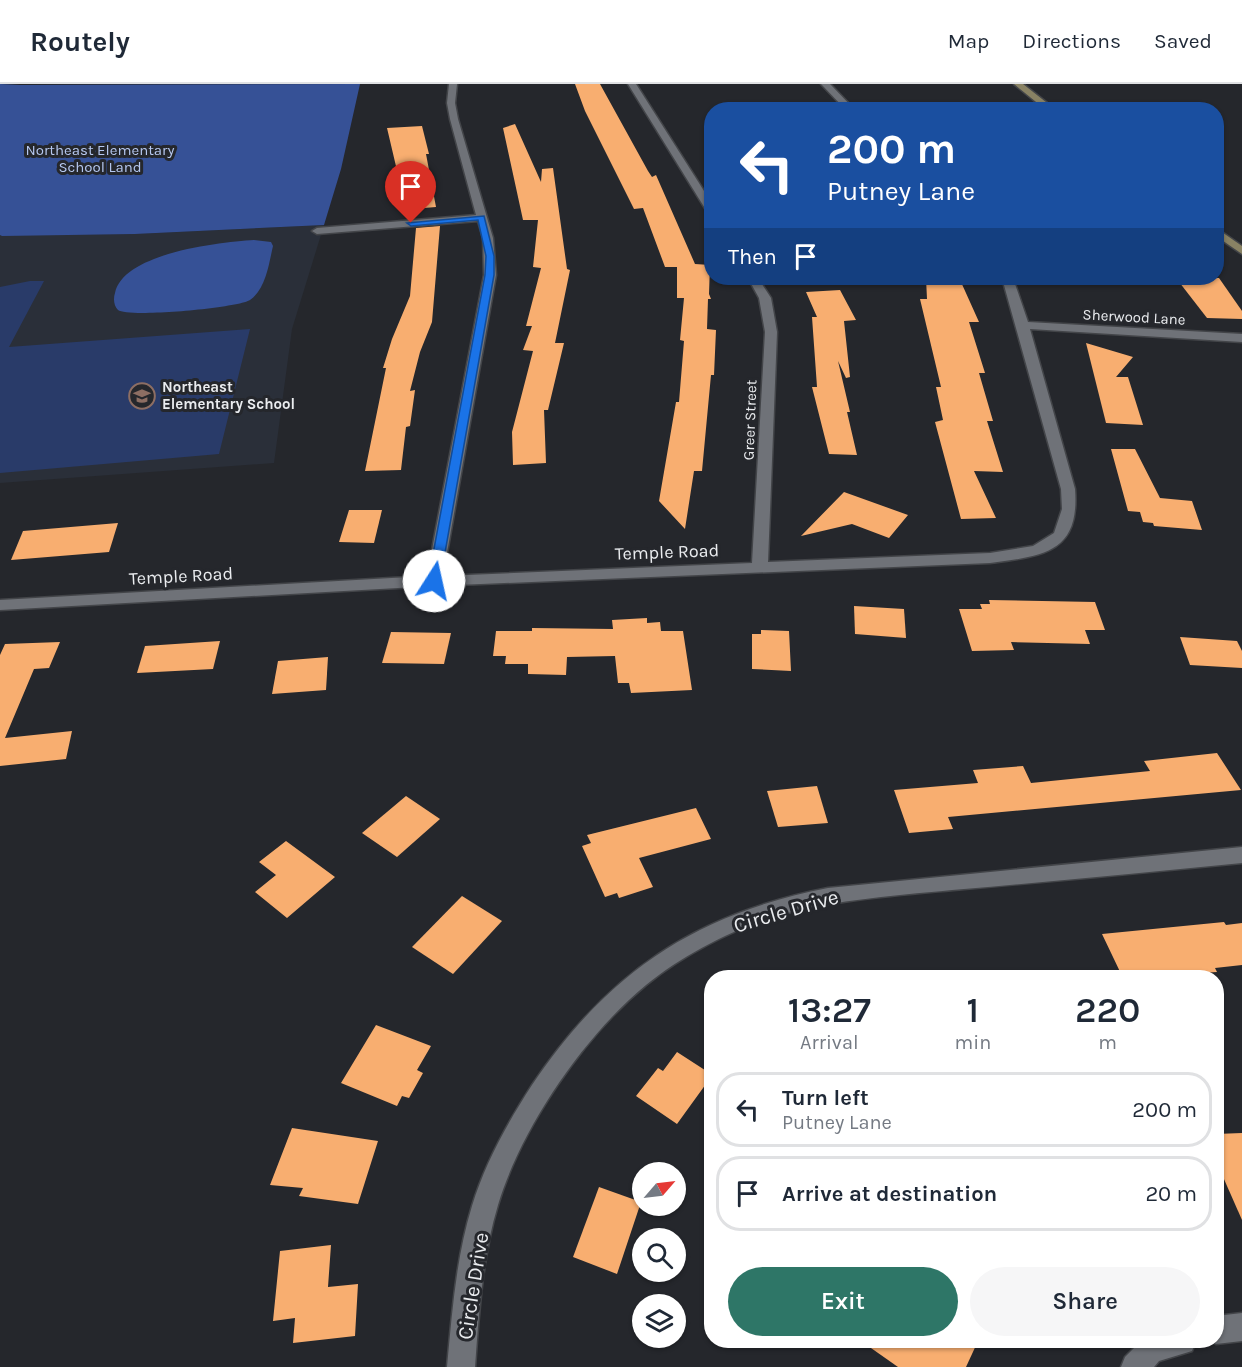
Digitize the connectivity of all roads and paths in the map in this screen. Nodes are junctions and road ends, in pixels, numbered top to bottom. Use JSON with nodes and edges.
{"nodes":[{"id":1,"x":453,"y":84,"type":"edge"},
{"id":2,"x":632,"y":84,"type":"edge"},
{"id":3,"x":825,"y":84,"type":"edge"},
{"id":4,"x":1018,"y":84,"type":"edge"},
{"id":5,"x":843,"y":102,"type":"edge"},
{"id":6,"x":1042,"y":102,"type":"edge"},
{"id":7,"x":704,"y":199,"type":"edge"},
{"id":8,"x":481,"y":218,"type":"junction"},
{"id":9,"x":317,"y":231,"type":"dead end"},
{"id":10,"x":1224,"y":237,"type":"edge"},
{"id":11,"x":1242,"y":251,"type":"edge"},
{"id":12,"x":757,"y":285,"type":"edge"},
{"id":13,"x":1009,"y":285,"type":"edge"},
{"id":14,"x":1023,"y":326,"type":"junction"},
{"id":15,"x":1242,"y":338,"type":"edge"},
{"id":16,"x":760,"y":567,"type":"junction"},
{"id":17,"x":434,"y":581,"type":"junction"},
{"id":18,"x":0,"y":605,"type":"edge"},
{"id":19,"x":1242,"y":855,"type":"edge"},
{"id":20,"x":1242,"y":1327,"type":"edge"},
{"id":21,"x":1224,"y":1329,"type":"edge"},
{"id":22,"x":1158,"y":1348,"type":"edge"},
{"id":23,"x":461,"y":1367,"type":"edge"},
{"id":24,"x":1135,"y":1367,"type":"edge"}],
"edges":[{"from":1,"to":8,"type":"street"},
{"from":2,"to":7,"type":"street"},
{"from":3,"to":5,"type":"street"},
{"from":4,"to":6,"type":"main road"},
{"from":8,"to":9,"type":"street"},
{"from":8,"to":17,"type":"street"},
{"from":10,"to":11,"type":"main road"},
{"from":12,"to":16,"type":"street","name":"Greer Street"},
{"from":13,"to":14,"type":"street","name":"Temple Road"},
{"from":14,"to":15,"type":"street","name":"Sherwood Lane"},
{"from":14,"to":16,"type":"street","name":"Temple Road"},
{"from":16,"to":17,"type":"street","name":"Temple Road"},
{"from":17,"to":18,"type":"street","name":"Temple Road"},
{"from":19,"to":23,"type":"street","name":"Circle Drive"},
{"from":20,"to":21,"type":"street"},
{"from":22,"to":24,"type":"street"}]}
